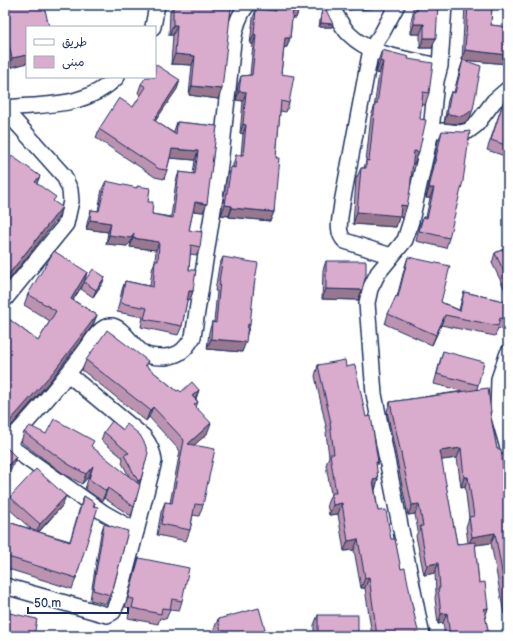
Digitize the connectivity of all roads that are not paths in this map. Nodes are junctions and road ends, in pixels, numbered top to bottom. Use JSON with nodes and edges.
{"nodes":[{"id":1,"x":157,"y":5,"type":"edge"},
{"id":2,"x":247,"y":5,"type":"edge"},
{"id":3,"x":330,"y":5,"type":"edge"},
{"id":4,"x":397,"y":5,"type":"edge"},
{"id":5,"x":444,"y":5,"type":"edge"},
{"id":6,"x":153,"y":26,"type":"edge"},
{"id":7,"x":371,"y":49,"type":"junction"},
{"id":8,"x":440,"y":66,"type":"junction"},
{"id":9,"x":116,"y":78,"type":"edge"},
{"id":10,"x":508,"y":88,"type":"edge"},
{"id":11,"x":5,"y":109,"type":"edge"},
{"id":12,"x":431,"y":131,"type":"junction"},
{"id":13,"x":391,"y":256,"type":"junction"},
{"id":14,"x":5,"y":299,"type":"edge"},
{"id":15,"x":508,"y":353,"type":"edge"},
{"id":16,"x":68,"y":374,"type":"junction"},
{"id":17,"x":6,"y":444,"type":"edge"},
{"id":18,"x":508,"y":448,"type":"edge"},
{"id":19,"x":136,"y":531,"type":"junction"},
{"id":20,"x":5,"y":586,"type":"edge"},
{"id":21,"x":422,"y":636,"type":"edge"}],
"edges":[{"from":1,"to":6,"type":"street"},
{"from":2,"to":16,"type":"street"},
{"from":3,"to":7,"type":"street"},
{"from":4,"to":7,"type":"street"},
{"from":5,"to":8,"type":"street"},
{"from":7,"to":8,"type":"street"},
{"from":7,"to":13,"type":"street"},
{"from":8,"to":12,"type":"street"},
{"from":9,"to":11,"type":"street"},
{"from":10,"to":12,"type":"street"},
{"from":11,"to":14,"type":"street"},
{"from":12,"to":13,"type":"street"},
{"from":13,"to":21,"type":"street"},
{"from":15,"to":18,"type":"street"},
{"from":16,"to":17,"type":"street"},
{"from":16,"to":19,"type":"street"},
{"from":17,"to":19,"type":"street"},
{"from":19,"to":20,"type":"street"}]}
